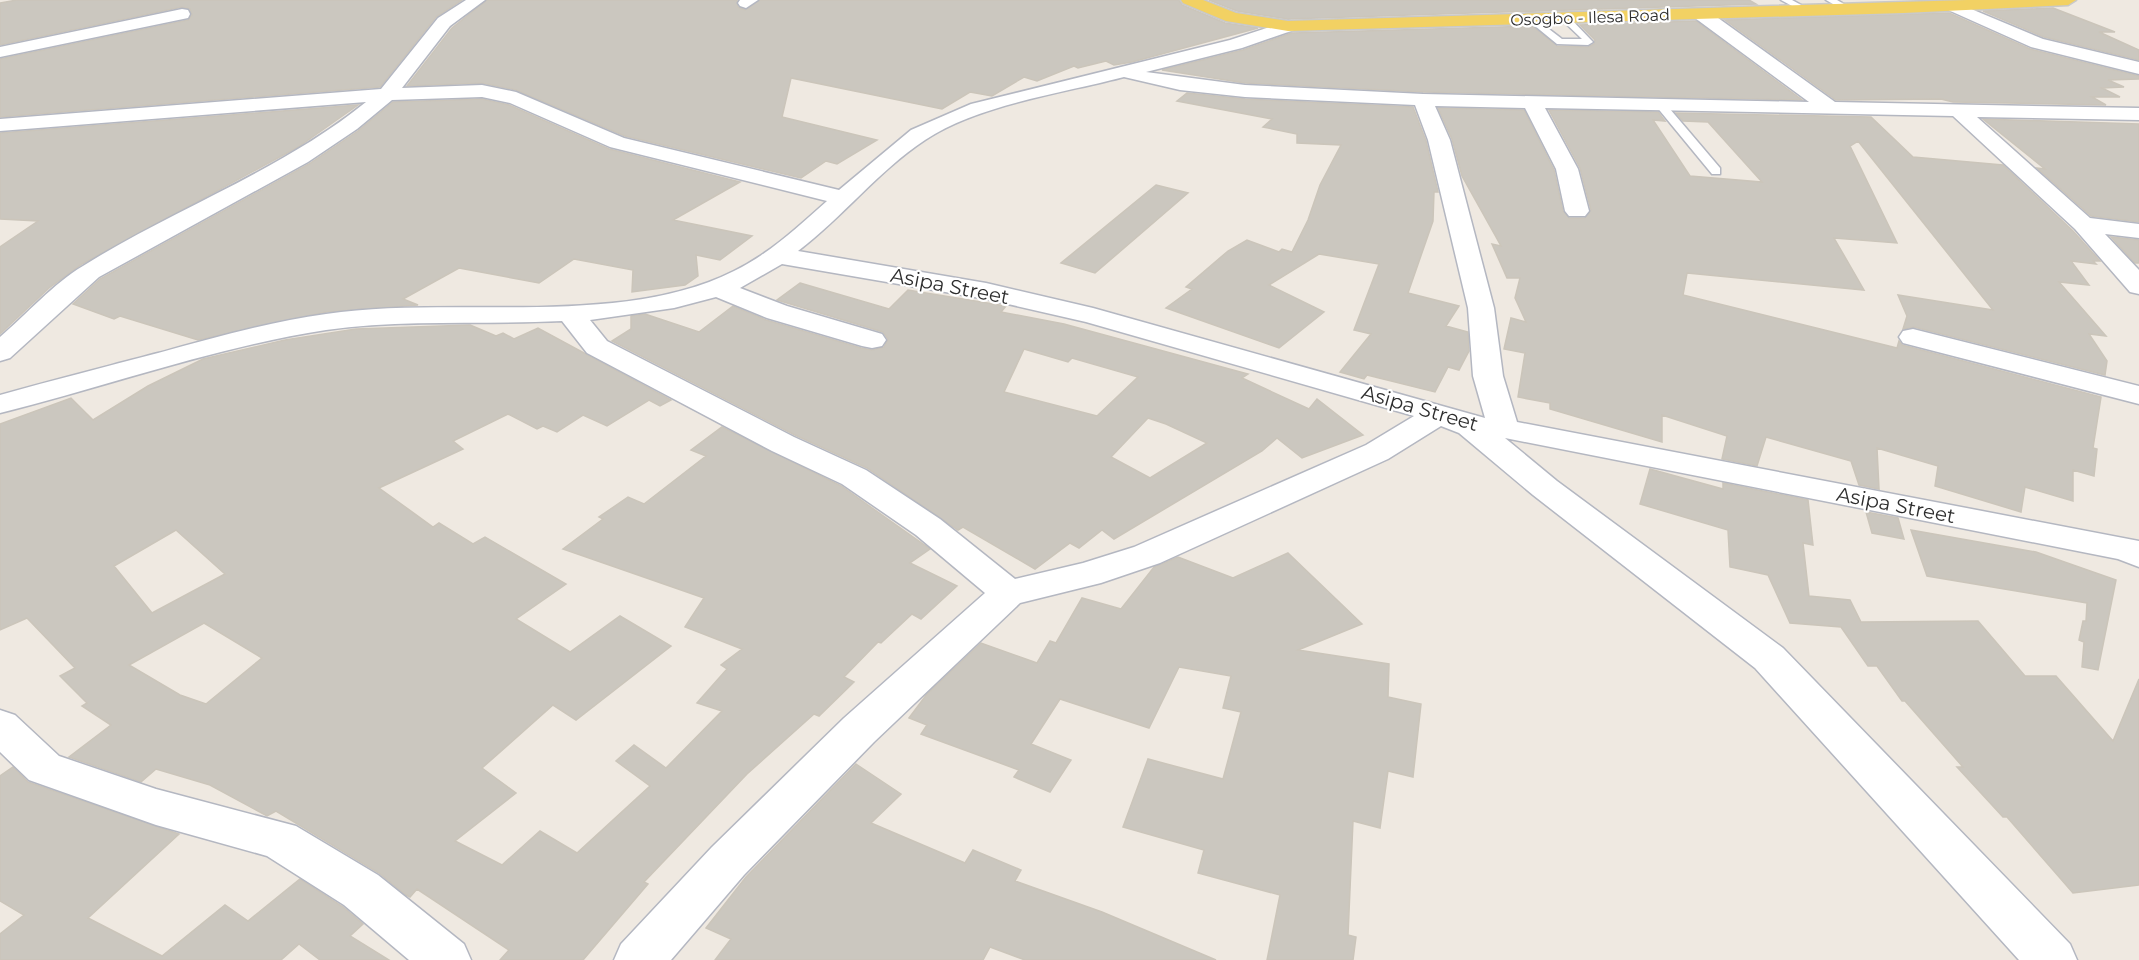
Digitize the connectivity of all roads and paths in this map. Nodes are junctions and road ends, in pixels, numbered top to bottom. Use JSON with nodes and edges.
{"nodes":[{"id":1,"x":477,"y":0,"type":"edge"},
{"id":2,"x":1189,"y":0,"type":"edge"},
{"id":3,"x":1785,"y":0,"type":"edge"},
{"id":4,"x":1830,"y":0,"type":"edge"},
{"id":5,"x":2068,"y":0,"type":"edge"},
{"id":6,"x":1952,"y":6,"type":"junction"},
{"id":7,"x":1850,"y":10,"type":"junction"},
{"id":8,"x":1808,"y":11,"type":"junction"},
{"id":9,"x":182,"y":14,"type":"dead end"},
{"id":10,"x":1701,"y":14,"type":"junction"},
{"id":11,"x":1565,"y":18,"type":"junction"},
{"id":12,"x":1532,"y":19,"type":"junction"},
{"id":13,"x":1288,"y":26,"type":"junction"},
{"id":14,"x":0,"y":52,"type":"edge"},
{"id":15,"x":2139,"y":68,"type":"edge"},
{"id":16,"x":1124,"y":73,"type":"junction"},
{"id":17,"x":387,"y":94,"type":"junction"},
{"id":18,"x":1423,"y":100,"type":"junction"},
{"id":19,"x":1531,"y":101,"type":"junction"},
{"id":20,"x":1660,"y":104,"type":"junction"},
{"id":21,"x":1829,"y":107,"type":"junction"},
{"id":22,"x":1959,"y":111,"type":"junction"},
{"id":23,"x":2139,"y":114,"type":"edge"},
{"id":24,"x":0,"y":125,"type":"edge"},
{"id":25,"x":1716,"y":171,"type":"dead end"},
{"id":26,"x":844,"y":198,"type":"junction"},
{"id":27,"x":1577,"y":211,"type":"dead end"},
{"id":28,"x":2083,"y":224,"type":"junction"},
{"id":29,"x":2139,"y":231,"type":"edge"},
{"id":30,"x":776,"y":255,"type":"junction"},
{"id":31,"x":2139,"y":286,"type":"edge"},
{"id":32,"x":718,"y":288,"type":"junction"},
{"id":33,"x":569,"y":312,"type":"junction"},
{"id":34,"x":1913,"y":337,"type":"dead end"},
{"id":35,"x":872,"y":340,"type":"dead end"},
{"id":36,"x":0,"y":352,"type":"edge"},
{"id":37,"x":2139,"y":395,"type":"edge"},
{"id":38,"x":0,"y":404,"type":"edge"},
{"id":39,"x":1471,"y":423,"type":"junction"},
{"id":40,"x":2135,"y":546,"type":"edge"},
{"id":41,"x":1008,"y":593,"type":"junction"},
{"id":42,"x":0,"y":726,"type":"edge"},
{"id":43,"x":446,"y":960,"type":"edge"},
{"id":44,"x":639,"y":960,"type":"edge"},
{"id":45,"x":2052,"y":960,"type":"edge"}],
"edges":[{"from":1,"to":17,"type":"street"},
{"from":2,"to":13,"type":"main road","name":"Osogbo - Ilesa Road"},
{"from":3,"to":8,"type":"lane"},
{"from":4,"to":7,"type":"lane"},
{"from":5,"to":6,"type":"main road","name":"Osogbo - Ilesa Road"},
{"from":6,"to":7,"type":"main road","name":"Osogbo - Ilesa Road"},
{"from":6,"to":15,"type":"street"},
{"from":7,"to":8,"type":"main road","name":"Osogbo - Ilesa Road"},
{"from":8,"to":10,"type":"main road","name":"Osogbo - Ilesa Road"},
{"from":9,"to":14,"type":"street"},
{"from":10,"to":11,"type":"main road","name":"Osogbo - Ilesa Road"},
{"from":10,"to":21,"type":"street"},
{"from":11,"to":12,"type":"main road","name":"Osogbo - Ilesa Road"},
{"from":11,"to":12,"type":"lane"},
{"from":12,"to":13,"type":"main road","name":"Osogbo - Ilesa Road"},
{"from":13,"to":16,"type":"street"},
{"from":16,"to":18,"type":"street"},
{"from":16,"to":26,"type":"street"},
{"from":17,"to":24,"type":"street"},
{"from":17,"to":26,"type":"street"},
{"from":17,"to":36,"type":"street"},
{"from":18,"to":19,"type":"street"},
{"from":18,"to":39,"type":"street"},
{"from":19,"to":20,"type":"street"},
{"from":19,"to":27,"type":"street"},
{"from":20,"to":21,"type":"street"},
{"from":20,"to":25,"type":"lane"},
{"from":21,"to":22,"type":"street"},
{"from":22,"to":23,"type":"street"},
{"from":22,"to":28,"type":"street"},
{"from":26,"to":30,"type":"street"},
{"from":28,"to":29,"type":"street"},
{"from":28,"to":31,"type":"street"},
{"from":30,"to":32,"type":"street"},
{"from":30,"to":39,"type":"street","name":"Asipa Street"},
{"from":32,"to":33,"type":"street"},
{"from":32,"to":35,"type":"street"},
{"from":33,"to":38,"type":"street"},
{"from":33,"to":41,"type":"street"},
{"from":34,"to":37,"type":"street"},
{"from":39,"to":40,"type":"street","name":"Asipa Street"},
{"from":39,"to":41,"type":"street"},
{"from":39,"to":45,"type":"street"},
{"from":41,"to":44,"type":"street"},
{"from":42,"to":43,"type":"street"}]}
